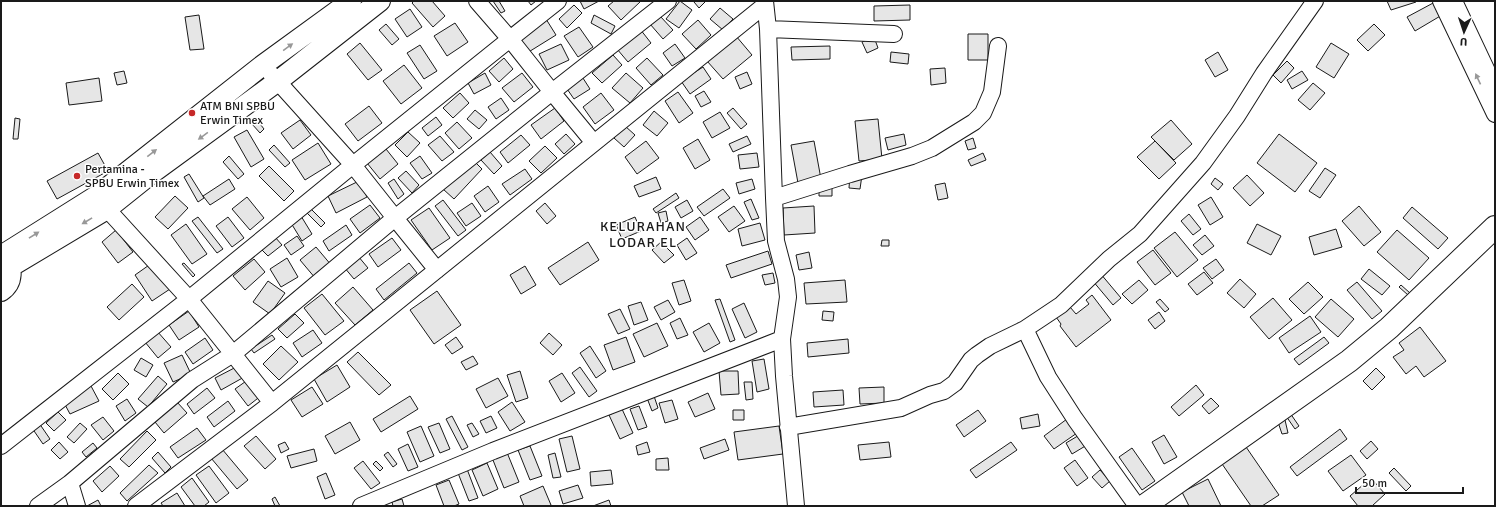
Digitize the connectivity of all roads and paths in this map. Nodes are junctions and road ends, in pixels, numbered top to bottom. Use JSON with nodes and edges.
{"nodes":[{"id":1,"x":352,"y":1,"type":"edge"},
{"id":2,"x":380,"y":1,"type":"edge"},
{"id":3,"x":477,"y":1,"type":"edge"},
{"id":4,"x":558,"y":1,"type":"edge"},
{"id":5,"x":668,"y":1,"type":"edge"},
{"id":6,"x":1314,"y":1,"type":"edge"},
{"id":7,"x":1441,"y":1,"type":"edge"},
{"id":8,"x":1454,"y":1,"type":"edge"},
{"id":9,"x":765,"y":3,"type":"edge"},
{"id":10,"x":768,"y":29,"type":"junction"},
{"id":11,"x":894,"y":34,"type":"dead end"},
{"id":12,"x":510,"y":39,"type":"junction"},
{"id":13,"x":998,"y":46,"type":"dead end"},
{"id":14,"x":263,"y":65,"type":"junction"},
{"id":15,"x":278,"y":81,"type":"junction"},
{"id":16,"x":1495,"y":88,"type":"edge"},
{"id":17,"x":552,"y":92,"type":"junction"},
{"id":18,"x":1495,"y":114,"type":"edge"},
{"id":19,"x":594,"y":143,"type":"junction"},
{"id":20,"x":353,"y":165,"type":"junction"},
{"id":21,"x":774,"y":198,"type":"junction"},
{"id":22,"x":107,"y":209,"type":"junction"},
{"id":23,"x":395,"y":218,"type":"junction"},
{"id":24,"x":1495,"y":227,"type":"edge"},
{"id":25,"x":4,"y":260,"type":"edge"},
{"id":26,"x":437,"y":270,"type":"junction"},
{"id":27,"x":1,"y":291,"type":"edge"},
{"id":28,"x":189,"y":299,"type":"junction"},
{"id":29,"x":1025,"y":329,"type":"junction"},
{"id":30,"x":782,"y":339,"type":"junction"},
{"id":31,"x":233,"y":354,"type":"junction"},
{"id":32,"x":272,"y":403,"type":"junction"},
{"id":33,"x":788,"y":427,"type":"junction"},
{"id":34,"x":1,"y":446,"type":"edge"},
{"id":35,"x":70,"y":483,"type":"junction"},
{"id":36,"x":38,"y":506,"type":"edge"},
{"id":37,"x":77,"y":506,"type":"edge"},
{"id":38,"x":136,"y":506,"type":"edge"},
{"id":39,"x":361,"y":506,"type":"edge"},
{"id":40,"x":796,"y":506,"type":"edge"},
{"id":41,"x":1137,"y":506,"type":"edge"},
{"id":42,"x":1144,"y":506,"type":"edge"}],
"edges":[{"from":14,"to":1,"type":"main road","one_way":true},
{"from":2,"to":15,"type":"main road"},
{"from":3,"to":12,"type":"street"},
{"from":4,"to":12,"type":"street"},
{"from":5,"to":17,"type":"street"},
{"from":6,"to":29,"type":"street"},
{"from":18,"to":7,"type":"street","one_way":true},
{"from":8,"to":16,"type":"street"},
{"from":9,"to":10,"type":"street"},
{"from":9,"to":19,"type":"street"},
{"from":10,"to":11,"type":"street"},
{"from":10,"to":21,"type":"street"},
{"from":12,"to":17,"type":"street"},
{"from":12,"to":20,"type":"street"},
{"from":13,"to":21,"type":"street"},
{"from":14,"to":15,"type":"street"},
{"from":25,"to":14,"type":"main road","one_way":true},
{"from":15,"to":20,"type":"street"},
{"from":15,"to":22,"type":"main road","one_way":true},
{"from":17,"to":19,"type":"street"},
{"from":17,"to":23,"type":"street"},
{"from":19,"to":26,"type":"street"},
{"from":20,"to":23,"type":"street"},
{"from":20,"to":28,"type":"street"},
{"from":21,"to":30,"type":"street"},
{"from":22,"to":25,"type":"main road","one_way":true},
{"from":22,"to":28,"type":"street"},
{"from":23,"to":26,"type":"street"},
{"from":23,"to":31,"type":"street"},
{"from":24,"to":42,"type":"highway"},
{"from":25,"to":27,"type":"main road"},
{"from":26,"to":32,"type":"street"},
{"from":28,"to":31,"type":"street"},
{"from":28,"to":34,"type":"street"},
{"from":29,"to":33,"type":"street"},
{"from":29,"to":41,"type":"street"},
{"from":30,"to":33,"type":"street"},
{"from":30,"to":39,"type":"street"},
{"from":31,"to":32,"type":"street"},
{"from":31,"to":35,"type":"street"},
{"from":32,"to":38,"type":"street"},
{"from":33,"to":40,"type":"street"},
{"from":35,"to":36,"type":"street"},
{"from":35,"to":37,"type":"street"}]}
